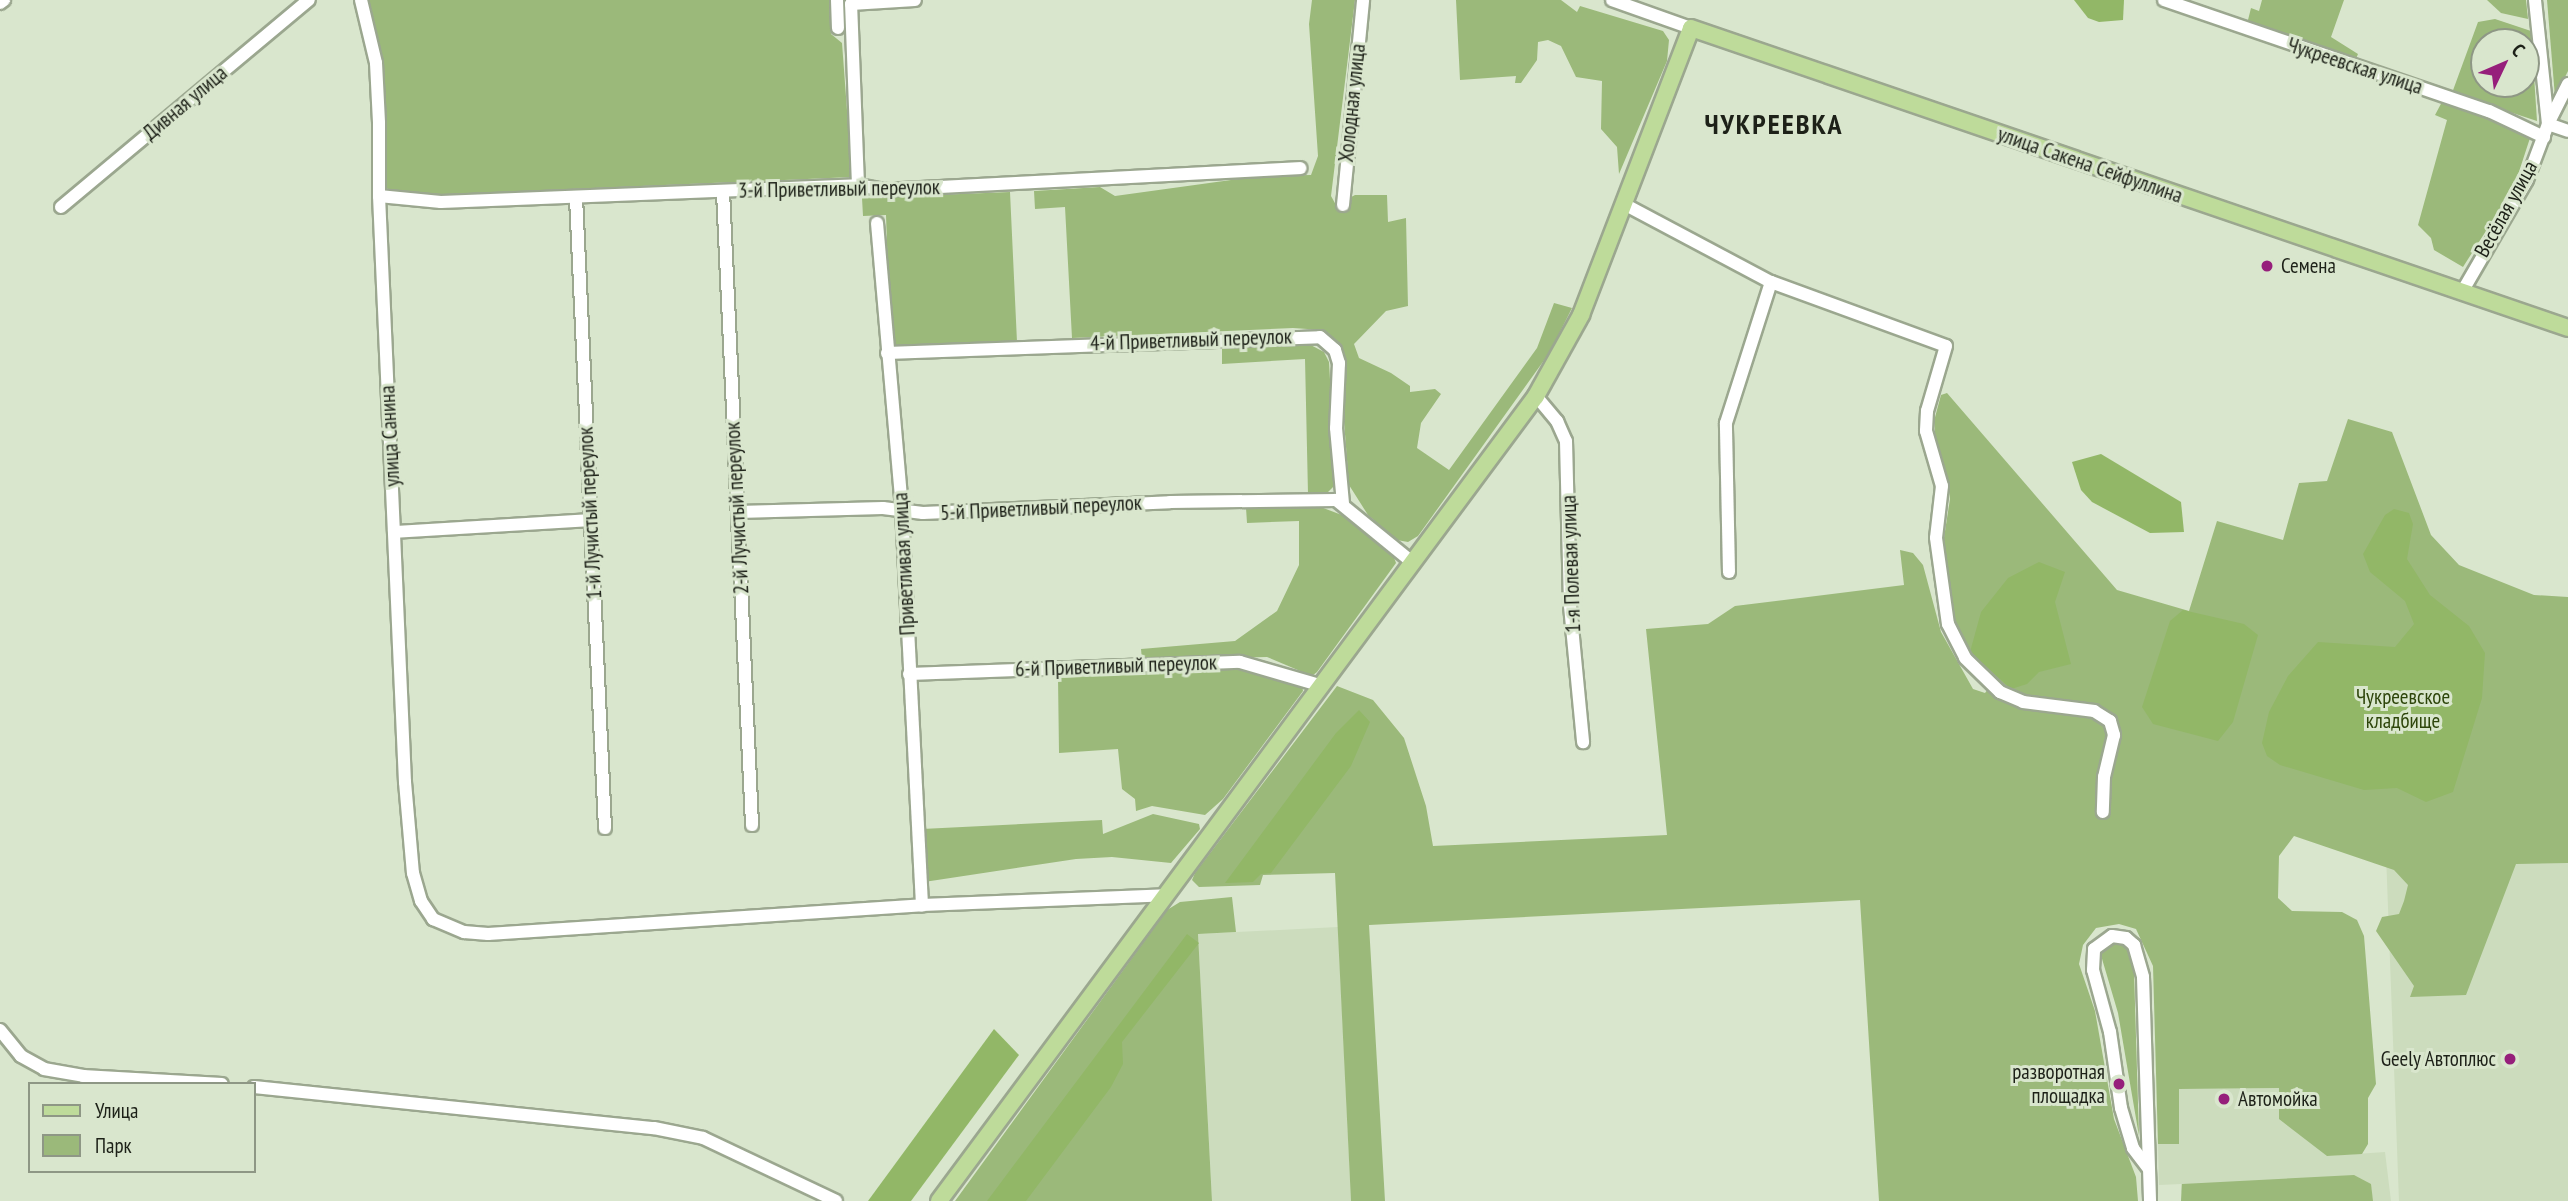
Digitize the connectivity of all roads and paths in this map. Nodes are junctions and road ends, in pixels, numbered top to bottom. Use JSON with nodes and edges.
{"nodes":[{"id":1,"x":309,"y":0,"type":"edge"},
{"id":2,"x":361,"y":0,"type":"edge"},
{"id":3,"x":837,"y":0,"type":"edge"},
{"id":4,"x":915,"y":0,"type":"edge"},
{"id":5,"x":1363,"y":0,"type":"edge"},
{"id":6,"x":1612,"y":0,"type":"edge"},
{"id":7,"x":2164,"y":0,"type":"edge"},
{"id":8,"x":2535,"y":0,"type":"edge"},
{"id":9,"x":838,"y":28,"type":"dead end"},
{"id":10,"x":1691,"y":28,"type":"junction"},
{"id":11,"x":2568,"y":84,"type":"edge"},
{"id":12,"x":2546,"y":130,"type":"junction"},
{"id":13,"x":2568,"y":131,"type":"edge"},
{"id":14,"x":1300,"y":168,"type":"dead end"},
{"id":15,"x":858,"y":185,"type":"junction"},
{"id":16,"x":723,"y":191,"type":"junction"},
{"id":17,"x":379,"y":196,"type":"junction"},
{"id":18,"x":576,"y":197,"type":"junction"},
{"id":19,"x":1624,"y":204,"type":"junction"},
{"id":20,"x":1343,"y":205,"type":"dead end"},
{"id":21,"x":61,"y":207,"type":"dead end"},
{"id":22,"x":877,"y":223,"type":"dead end"},
{"id":23,"x":1771,"y":282,"type":"junction"},
{"id":24,"x":2462,"y":292,"type":"junction"},
{"id":25,"x":2568,"y":328,"type":"edge"},
{"id":26,"x":887,"y":353,"type":"junction"},
{"id":27,"x":1536,"y":396,"type":"junction"},
{"id":28,"x":1343,"y":503,"type":"junction"},
{"id":29,"x":902,"y":510,"type":"junction"},
{"id":30,"x":738,"y":512,"type":"junction"},
{"id":31,"x":590,"y":520,"type":"junction"},
{"id":32,"x":394,"y":532,"type":"junction"},
{"id":33,"x":1412,"y":562,"type":"junction"},
{"id":34,"x":1729,"y":572,"type":"dead end"},
{"id":35,"x":909,"y":674,"type":"junction"},
{"id":36,"x":1319,"y":685,"type":"junction"},
{"id":37,"x":1583,"y":742,"type":"dead end"},
{"id":38,"x":2103,"y":812,"type":"dead end"},
{"id":39,"x":752,"y":825,"type":"dead end"},
{"id":40,"x":605,"y":828,"type":"dead end"},
{"id":41,"x":1166,"y":895,"type":"junction"},
{"id":42,"x":922,"y":905,"type":"junction"},
{"id":43,"x":0,"y":1030,"type":"edge"},
{"id":44,"x":187,"y":1082,"type":"edge"},
{"id":45,"x":256,"y":1087,"type":"edge"},
{"id":46,"x":2148,"y":1168,"type":"junction"},
{"id":47,"x":836,"y":1201,"type":"edge"},
{"id":48,"x":939,"y":1201,"type":"edge"},
{"id":49,"x":2150,"y":1201,"type":"edge"}],
"edges":[{"from":1,"to":21,"type":"street","name":"Дивная улица"},
{"from":2,"to":17,"type":"street","name":"улица Санина"},
{"from":3,"to":9,"type":"street"},
{"from":4,"to":15,"type":"street"},
{"from":5,"to":20,"type":"street","name":"Холодная улица"},
{"from":6,"to":10,"type":"street","name":"улица Сакена Сейфуллина"},
{"from":7,"to":12,"type":"street","name":"Чукреевская улица"},
{"from":8,"to":12,"type":"street","name":"Весёлая улица"},
{"from":10,"to":19,"type":"main road"},
{"from":10,"to":24,"type":"main road","name":"улица Сакена Сейфуллина"},
{"from":11,"to":12,"type":"street"},
{"from":12,"to":13,"type":"street"},
{"from":12,"to":24,"type":"street","name":"Весёлая улица"},
{"from":14,"to":15,"type":"street","name":"3-й Приветливый переулок"},
{"from":15,"to":16,"type":"street","name":"3-й Приветливый переулок"},
{"from":16,"to":18,"type":"street","name":"3-й Приветливый переулок"},
{"from":16,"to":30,"type":"street","name":"2-й Лучистый переулок"},
{"from":17,"to":18,"type":"street","name":"3-й Приветливый переулок"},
{"from":17,"to":32,"type":"street","name":"улица Санина"},
{"from":18,"to":31,"type":"street","name":"1-й Лучистый переулок"},
{"from":19,"to":23,"type":"street"},
{"from":19,"to":27,"type":"main road"},
{"from":22,"to":26,"type":"street","name":"Приветливая улица"},
{"from":23,"to":34,"type":"street"},
{"from":23,"to":38,"type":"street"},
{"from":24,"to":25,"type":"main road","name":"улица Сакена Сейфуллина"},
{"from":26,"to":28,"type":"street","name":"4-й Приветливый переулок"},
{"from":26,"to":29,"type":"street","name":"Приветливая улица"},
{"from":27,"to":33,"type":"main road"},
{"from":27,"to":37,"type":"street","name":"1-я Полевая улица"},
{"from":28,"to":29,"type":"street","name":"5-й Приветливый переулок"},
{"from":28,"to":33,"type":"street"},
{"from":29,"to":30,"type":"street","name":"5-й Приветливый переулок"},
{"from":29,"to":35,"type":"street","name":"Приветливая улица"},
{"from":30,"to":39,"type":"street","name":"2-й Лучистый переулок"},
{"from":31,"to":32,"type":"street"},
{"from":31,"to":40,"type":"street","name":"1-й Лучистый переулок"},
{"from":32,"to":42,"type":"street","name":"улица Санина"},
{"from":33,"to":36,"type":"main road"},
{"from":35,"to":36,"type":"street","name":"6-й Приветливый переулок"},
{"from":35,"to":42,"type":"street","name":"Приветливая улица"},
{"from":36,"to":41,"type":"main road"},
{"from":41,"to":42,"type":"street","name":"улица Санина"},
{"from":41,"to":48,"type":"main road"},
{"from":43,"to":44,"type":"street"},
{"from":45,"to":47,"type":"street"},
{"from":46,"to":46,"type":"street"},
{"from":46,"to":49,"type":"street"}]}
